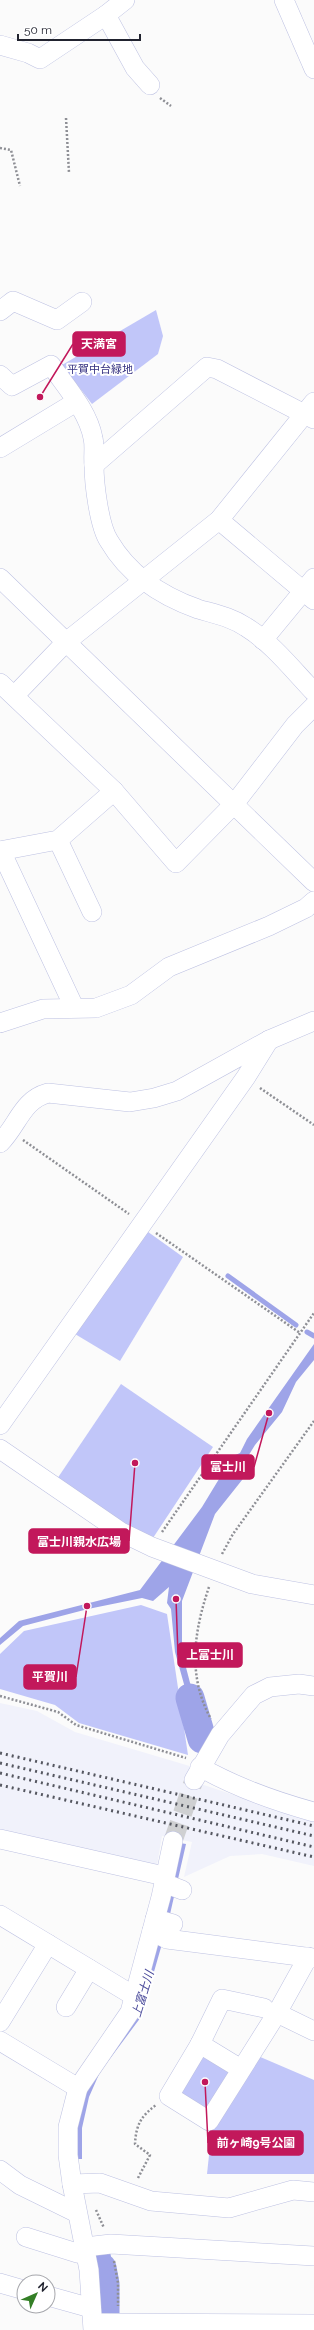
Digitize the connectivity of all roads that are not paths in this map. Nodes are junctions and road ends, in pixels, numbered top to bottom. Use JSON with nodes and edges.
{"nodes":[{"id":1,"x":125,"y":0,"type":"edge"},
{"id":2,"x":284,"y":0,"type":"edge"},
{"id":3,"x":106,"y":15,"type":"junction"},
{"id":4,"x":0,"y":45,"type":"edge"},
{"id":5,"x":314,"y":69,"type":"edge"},
{"id":6,"x":150,"y":85,"type":"dead end"},
{"id":7,"x":82,"y":302,"type":"dead end"},
{"id":8,"x":0,"y":311,"type":"edge"},
{"id":9,"x":0,"y":375,"type":"edge"},
{"id":10,"x":76,"y":402,"type":"junction"},
{"id":11,"x":311,"y":412,"type":"edge"},
{"id":12,"x":0,"y":448,"type":"edge"},
{"id":13,"x":94,"y":465,"type":"junction"},
{"id":14,"x":219,"y":520,"type":"junction"},
{"id":15,"x":0,"y":578,"type":"edge"},
{"id":16,"x":143,"y":582,"type":"junction"},
{"id":17,"x":310,"y":590,"type":"edge"},
{"id":18,"x":263,"y":640,"type":"junction"},
{"id":19,"x":66,"y":642,"type":"junction"},
{"id":20,"x":0,"y":683,"type":"edge"},
{"id":21,"x":314,"y":692,"type":"edge"},
{"id":22,"x":15,"y":695,"type":"junction"},
{"id":23,"x":314,"y":706,"type":"edge"},
{"id":24,"x":114,"y":791,"type":"junction"},
{"id":25,"x":235,"y":803,"type":"junction"},
{"id":26,"x":58,"y":840,"type":"junction"},
{"id":27,"x":0,"y":851,"type":"edge"},
{"id":28,"x":314,"y":882,"type":"edge"},
{"id":29,"x":314,"y":901,"type":"edge"},
{"id":30,"x":92,"y":912,"type":"dead end"},
{"id":31,"x":74,"y":1007,"type":"junction"},
{"id":32,"x":314,"y":1021,"type":"edge"},
{"id":33,"x":0,"y":1023,"type":"edge"},
{"id":34,"x":269,"y":1040,"type":"junction"},
{"id":35,"x":6,"y":1137,"type":"edge"},
{"id":36,"x":0,"y":1425,"type":"edge"},
{"id":37,"x":0,"y":1450,"type":"edge"},
{"id":38,"x":314,"y":1595,"type":"edge"},
{"id":39,"x":314,"y":1686,"type":"edge"},
{"id":40,"x":314,"y":1812,"type":"edge"},
{"id":41,"x":0,"y":1839,"type":"edge"},
{"id":42,"x":173,"y":1841,"type":"tunnel mouth"},
{"id":43,"x":169,"y":1883,"type":"junction"},
{"id":44,"x":0,"y":1915,"type":"edge"},
{"id":45,"x":161,"y":1927,"type":"junction"},
{"id":46,"x":48,"y":1944,"type":"junction"},
{"id":47,"x":311,"y":1958,"type":"edge"},
{"id":48,"x":89,"y":1969,"type":"junction"},
{"id":49,"x":134,"y":1996,"type":"junction"},
{"id":50,"x":66,"y":2007,"type":"dead end"},
{"id":51,"x":271,"y":2011,"type":"junction"},
{"id":52,"x":0,"y":2022,"type":"edge"},
{"id":53,"x":314,"y":2031,"type":"edge"},
{"id":54,"x":0,"y":2041,"type":"edge"},
{"id":55,"x":200,"y":2044,"type":"junction"},
{"id":56,"x":241,"y":2069,"type":"junction"},
{"id":57,"x":78,"y":2088,"type":"junction"},
{"id":58,"x":0,"y":2170,"type":"edge"},
{"id":59,"x":81,"y":2183,"type":"junction"},
{"id":60,"x":314,"y":2192,"type":"edge"},
{"id":61,"x":77,"y":2213,"type":"junction"},
{"id":62,"x":26,"y":2237,"type":"dead end"},
{"id":63,"x":85,"y":2250,"type":"junction"},
{"id":64,"x":314,"y":2256,"type":"edge"},
{"id":65,"x":0,"y":2283,"type":"edge"},
{"id":66,"x":16,"y":2288,"type":"edge"},
{"id":67,"x":56,"y":2300,"type":"edge"},
{"id":68,"x":92,"y":2320,"type":"edge"},
{"id":69,"x":314,"y":2324,"type":"edge"},
{"id":70,"x":185,"y":2326,"type":"edge"},
{"id":71,"x":238,"y":2327,"type":"edge"},
{"id":72,"x":292,"y":2327,"type":"edge"}],
"edges":[{"from":1,"to":3,"type":"street"},
{"from":2,"to":5,"type":"street"},
{"from":3,"to":4,"type":"street"},
{"from":3,"to":6,"type":"street"},
{"from":7,"to":8,"type":"street"},
{"from":9,"to":10,"type":"street"},
{"from":10,"to":12,"type":"street"},
{"from":10,"to":13,"type":"street"},
{"from":11,"to":13,"type":"street"},
{"from":11,"to":14,"type":"street"},
{"from":13,"to":16,"type":"street"},
{"from":14,"to":16,"type":"street"},
{"from":14,"to":17,"type":"street"},
{"from":15,"to":19,"type":"street"},
{"from":16,"to":18,"type":"street"},
{"from":16,"to":19,"type":"street"},
{"from":17,"to":18,"type":"street"},
{"from":18,"to":21,"type":"street"},
{"from":19,"to":22,"type":"street"},
{"from":19,"to":25,"type":"street"},
{"from":20,"to":22,"type":"street"},
{"from":22,"to":24,"type":"street"},
{"from":23,"to":25,"type":"street"},
{"from":24,"to":25,"type":"street"},
{"from":24,"to":26,"type":"street"},
{"from":25,"to":28,"type":"street"},
{"from":26,"to":27,"type":"street"},
{"from":26,"to":30,"type":"street"},
{"from":27,"to":31,"type":"street"},
{"from":29,"to":31,"type":"street"},
{"from":31,"to":33,"type":"street"},
{"from":32,"to":34,"type":"street"},
{"from":34,"to":35,"type":"street"},
{"from":34,"to":36,"type":"street"},
{"from":37,"to":38,"type":"street"},
{"from":39,"to":40,"type":"street"},
{"from":41,"to":43,"type":"street"},
{"from":42,"to":43,"type":"street"},
{"from":43,"to":45,"type":"street"},
{"from":44,"to":46,"type":"street"},
{"from":45,"to":47,"type":"street"},
{"from":45,"to":49,"type":"street"},
{"from":46,"to":48,"type":"street"},
{"from":46,"to":52,"type":"street"},
{"from":47,"to":51,"type":"street"},
{"from":48,"to":49,"type":"street"},
{"from":48,"to":50,"type":"street"},
{"from":49,"to":57,"type":"street"},
{"from":51,"to":53,"type":"street"},
{"from":51,"to":55,"type":"street"},
{"from":51,"to":56,"type":"street"},
{"from":54,"to":57,"type":"street"},
{"from":55,"to":56,"type":"street"},
{"from":55,"to":56,"type":"street"},
{"from":57,"to":59,"type":"street"},
{"from":58,"to":61,"type":"street"},
{"from":59,"to":60,"type":"street"},
{"from":59,"to":61,"type":"street"},
{"from":61,"to":63,"type":"street"},
{"from":62,"to":63,"type":"street"},
{"from":63,"to":64,"type":"street"},
{"from":63,"to":68,"type":"street"},
{"from":65,"to":66,"type":"street"},
{"from":67,"to":68,"type":"street"},
{"from":68,"to":70,"type":"street"},
{"from":69,"to":72,"type":"street"},
{"from":70,"to":71,"type":"street"},
{"from":71,"to":72,"type":"street"}]}
